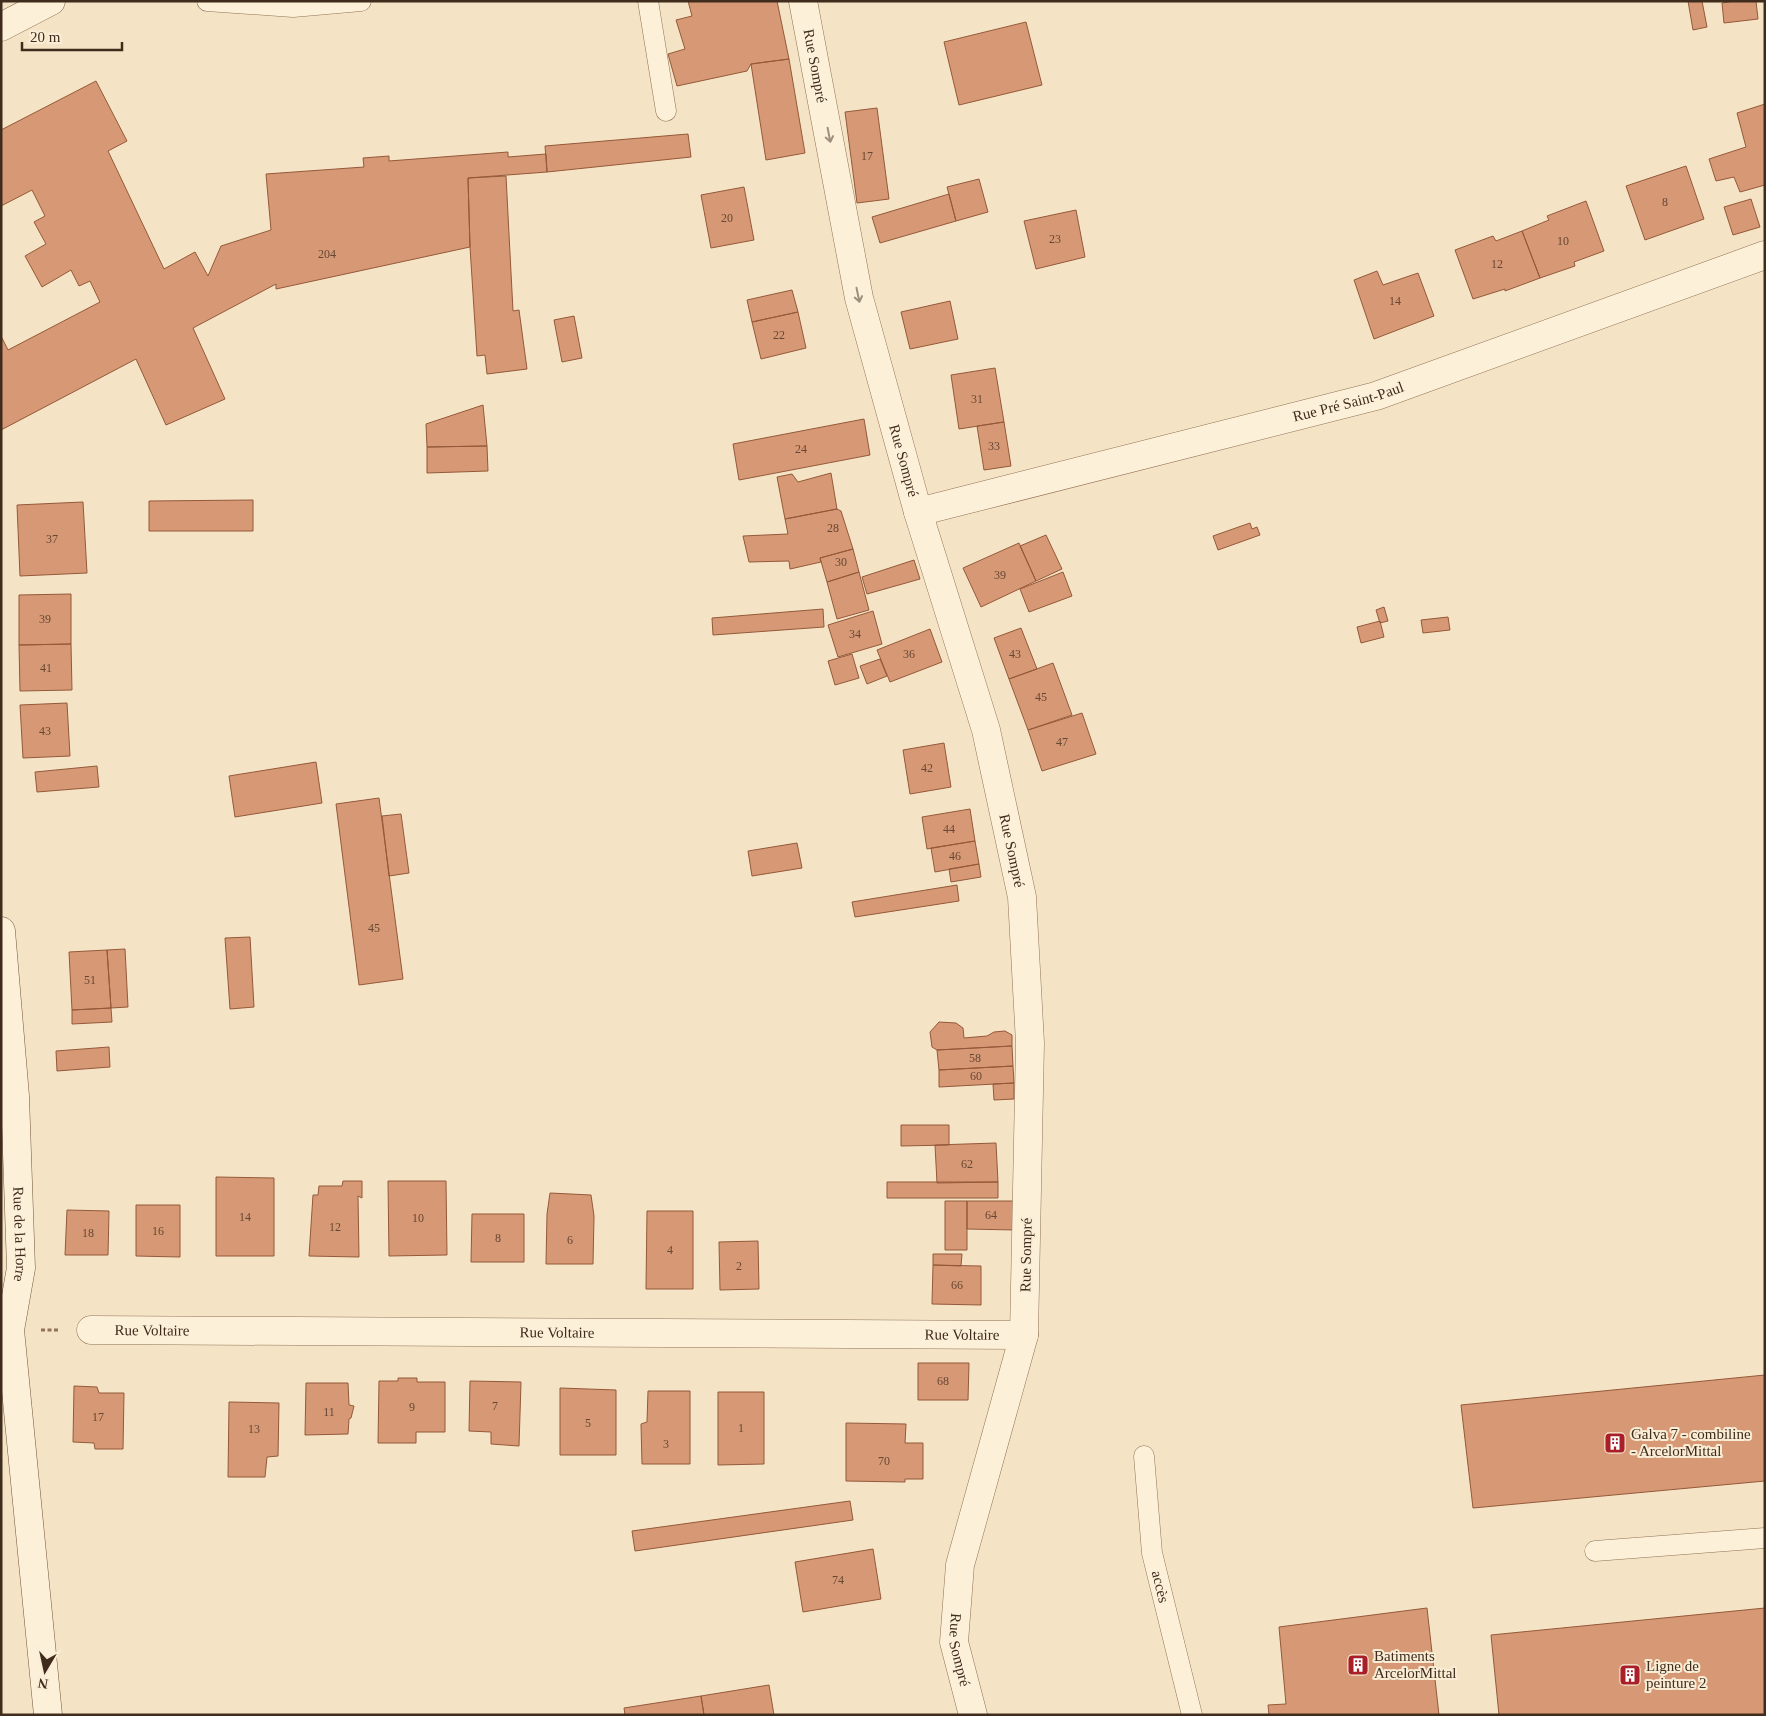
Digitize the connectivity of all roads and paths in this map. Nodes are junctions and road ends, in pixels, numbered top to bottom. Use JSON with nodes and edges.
{"nodes":[{"id":1,"x":51,"y":1,"type":"edge"},
{"id":2,"x":207,"y":1,"type":"edge"},
{"id":3,"x":361,"y":1,"type":"edge"},
{"id":4,"x":648,"y":1,"type":"edge"},
{"id":5,"x":803,"y":1,"type":"edge"},
{"id":6,"x":1,"y":27,"type":"edge"},
{"id":7,"x":666,"y":111,"type":"dead end"},
{"id":8,"x":1765,"y":254,"type":"edge"},
{"id":9,"x":918,"y":510,"type":"junction"},
{"id":10,"x":1,"y":931,"type":"edge"},
{"id":11,"x":6,"y":1330,"type":"edge"},
{"id":12,"x":91,"y":1330,"type":"joint"},
{"id":13,"x":1024,"y":1335,"type":"junction"},
{"id":14,"x":1144,"y":1456,"type":"dead end"},
{"id":15,"x":1765,"y":1538,"type":"edge"},
{"id":16,"x":1595,"y":1552,"type":"dead end"},
{"id":17,"x":48,"y":1715,"type":"edge"},
{"id":18,"x":973,"y":1715,"type":"edge"},
{"id":19,"x":1192,"y":1715,"type":"edge"}],
"edges":[{"from":1,"to":6,"type":"street"},
{"from":2,"to":3,"type":"lane"},
{"from":4,"to":7,"type":"lane"},
{"from":5,"to":9,"type":"street","name":"Rue Sompré","one_way":true},
{"from":8,"to":9,"type":"street","name":"Rue Pré Saint-Paul"},
{"from":9,"to":13,"type":"street","name":"Rue Sompré"},
{"from":10,"to":11,"type":"street","name":"Rue de la Horre"},
{"from":11,"to":12,"type":"path"},
{"from":11,"to":17,"type":"street","name":"Rue de la Horre"},
{"from":12,"to":13,"type":"street","name":"Rue Voltaire"},
{"from":13,"to":18,"type":"street","name":"Rue Sompré"},
{"from":14,"to":19,"type":"lane","name":"accès"},
{"from":15,"to":16,"type":"lane"}]}
